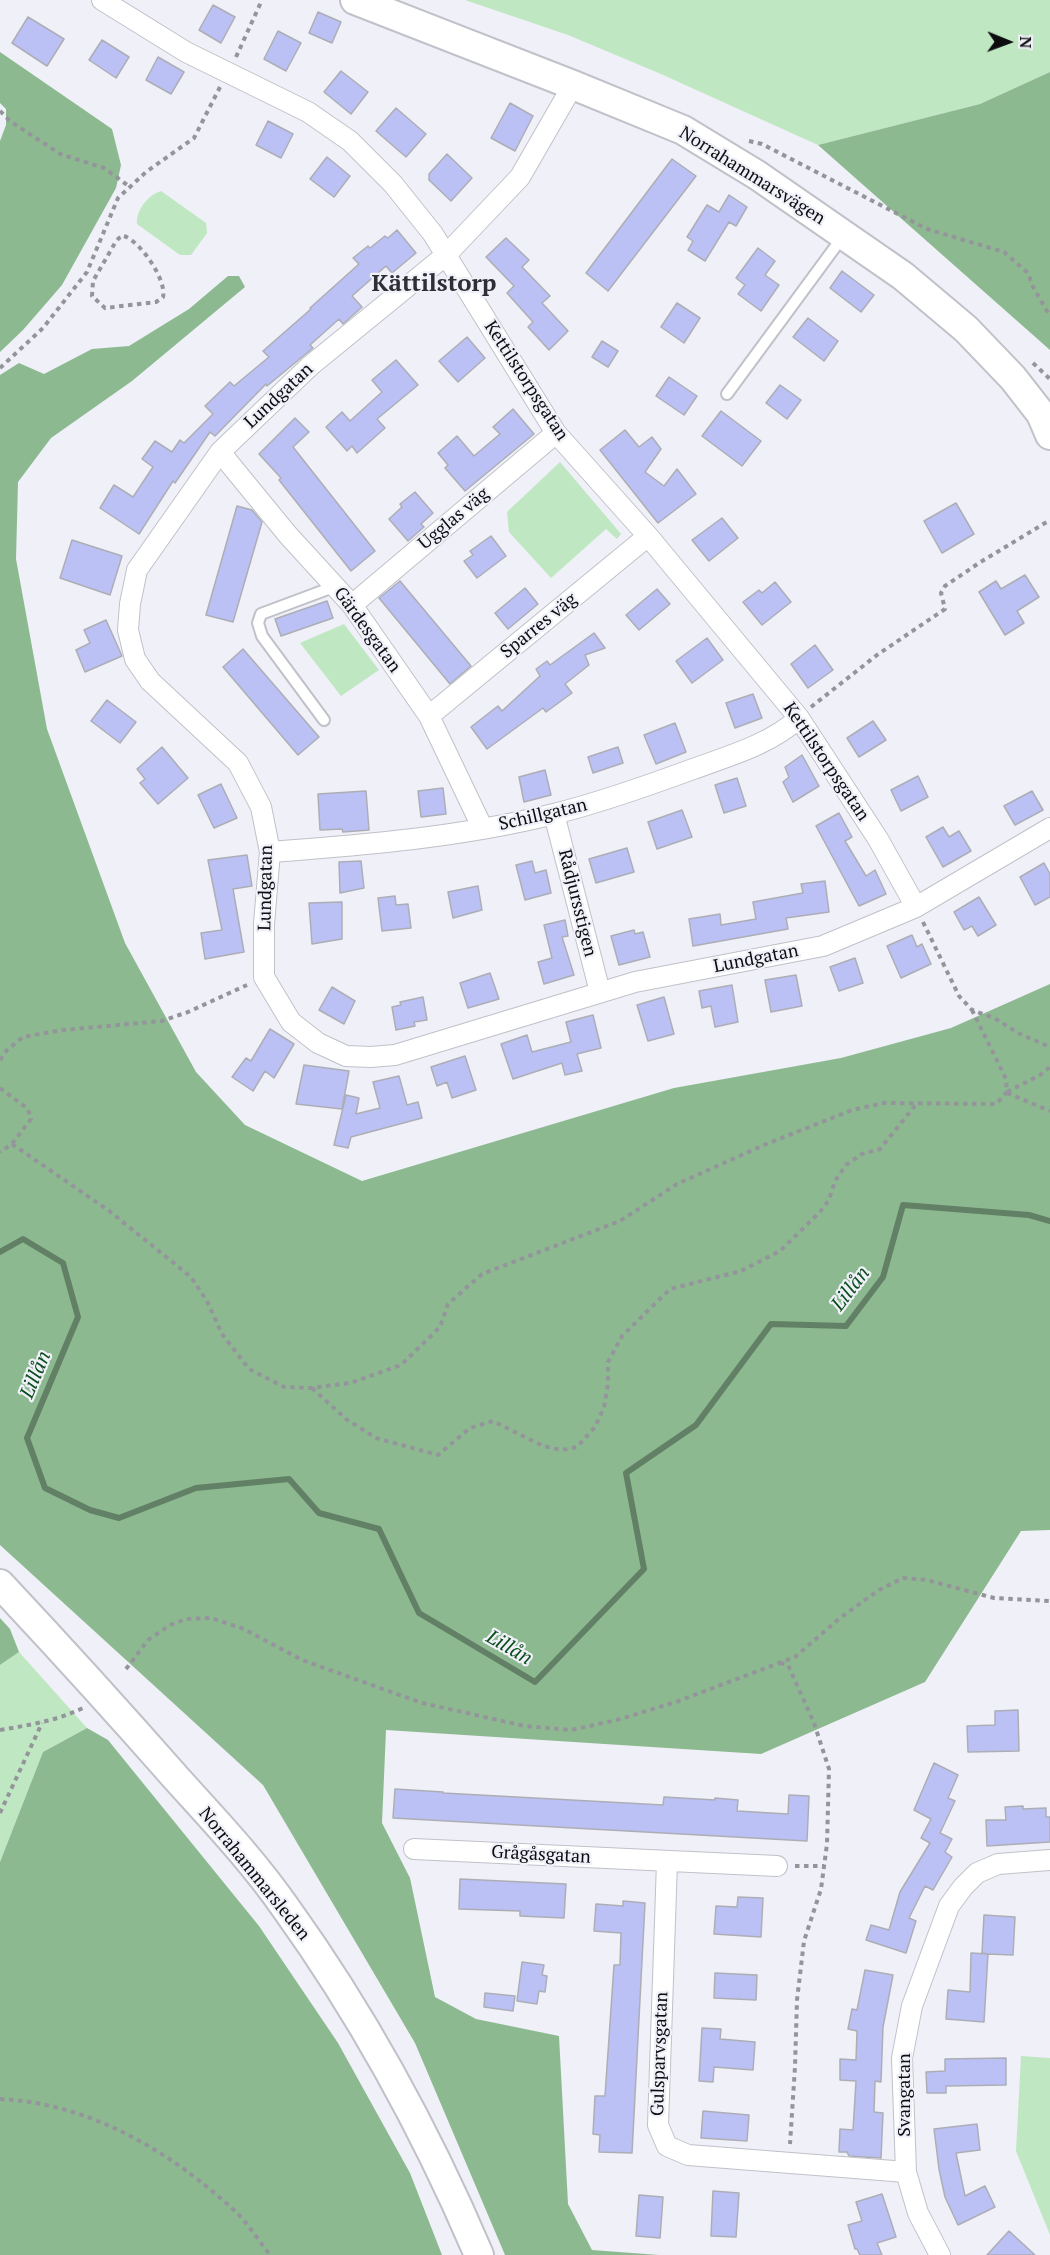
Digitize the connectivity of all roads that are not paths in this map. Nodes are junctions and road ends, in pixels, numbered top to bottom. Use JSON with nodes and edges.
{"nodes":[{"id":1,"x":102,"y":0,"type":"edge"},
{"id":2,"x":355,"y":0,"type":"edge"},
{"id":3,"x":573,"y":85,"type":"junction"},
{"id":4,"x":844,"y":235,"type":"junction"},
{"id":5,"x":446,"y":255,"type":"junction"},
{"id":6,"x":727,"y":394,"type":"dead end"},
{"id":7,"x":556,"y":433,"type":"junction"},
{"id":8,"x":1050,"y":435,"type":"edge"},
{"id":9,"x":219,"y":452,"type":"junction"},
{"id":10,"x":648,"y":536,"type":"junction"},
{"id":11,"x":336,"y":586,"type":"junction"},
{"id":12,"x":352,"y":605,"type":"junction"},
{"id":13,"x":429,"y":716,"type":"junction"},
{"id":14,"x":799,"y":718,"type":"junction"},
{"id":15,"x":324,"y":720,"type":"dead end"},
{"id":16,"x":554,"y":814,"type":"junction"},
{"id":17,"x":1050,"y":828,"type":"edge"},
{"id":18,"x":483,"y":829,"type":"junction"},
{"id":19,"x":270,"y":852,"type":"junction"},
{"id":20,"x":916,"y":907,"type":"junction"},
{"id":21,"x":600,"y":992,"type":"junction"},
{"id":22,"x":0,"y":1584,"type":"edge"},
{"id":23,"x":414,"y":1849,"type":"dead end"},
{"id":24,"x":1050,"y":1860,"type":"edge"},
{"id":25,"x":668,"y":1862,"type":"junction"},
{"id":26,"x":777,"y":1866,"type":"road end"},
{"id":27,"x":906,"y":2172,"type":"junction"},
{"id":28,"x":474,"y":2248,"type":"edge"},
{"id":29,"x":940,"y":2255,"type":"edge"}],
"edges":[{"from":1,"to":5,"type":"street","name":"Kettilstorpsgatan"},
{"from":2,"to":3,"type":"street","name":"Norrahammarsvägen"},
{"from":3,"to":4,"type":"street","name":"Norrahammarsvägen"},
{"from":3,"to":5,"type":"street","name":"Lundgatan"},
{"from":4,"to":6,"type":"lane"},
{"from":4,"to":8,"type":"street","name":"Norrahammarsvägen"},
{"from":5,"to":7,"type":"street","name":"Kettilstorpsgatan"},
{"from":5,"to":9,"type":"street","name":"Lundgatan"},
{"from":7,"to":10,"type":"street","name":"Kettilstorpsgatan"},
{"from":7,"to":12,"type":"street","name":"Ugglas väg"},
{"from":9,"to":11,"type":"street","name":"Gärdesgatan"},
{"from":9,"to":19,"type":"street","name":"Lundgatan"},
{"from":10,"to":13,"type":"street","name":"Sparres väg"},
{"from":10,"to":14,"type":"street","name":"Kettilstorpsgatan"},
{"from":11,"to":12,"type":"street","name":"Gärdesgatan"},
{"from":11,"to":15,"type":"lane"},
{"from":12,"to":13,"type":"street","name":"Gärdesgatan"},
{"from":13,"to":18,"type":"street","name":"Gärdesgatan"},
{"from":14,"to":16,"type":"street","name":"Schillgatan"},
{"from":14,"to":20,"type":"street","name":"Kettilstorpsgatan"},
{"from":16,"to":18,"type":"street","name":"Schillgatan"},
{"from":16,"to":21,"type":"street","name":"Rådjursstigen"},
{"from":17,"to":20,"type":"street","name":"Lundgatan"},
{"from":18,"to":19,"type":"street","name":"Schillgatan"},
{"from":19,"to":21,"type":"street","name":"Lundgatan"},
{"from":20,"to":21,"type":"street","name":"Lundgatan"},
{"from":22,"to":28,"type":"street","name":"Norrahammarsleden"},
{"from":23,"to":25,"type":"street","name":"Grågåsgatan"},
{"from":24,"to":27,"type":"street","name":"Svangatan"},
{"from":25,"to":26,"type":"street","name":"Grågåsgatan"},
{"from":25,"to":27,"type":"street","name":"Gulsparvsgatan"},
{"from":27,"to":29,"type":"street","name":"Svangatan"}]}
